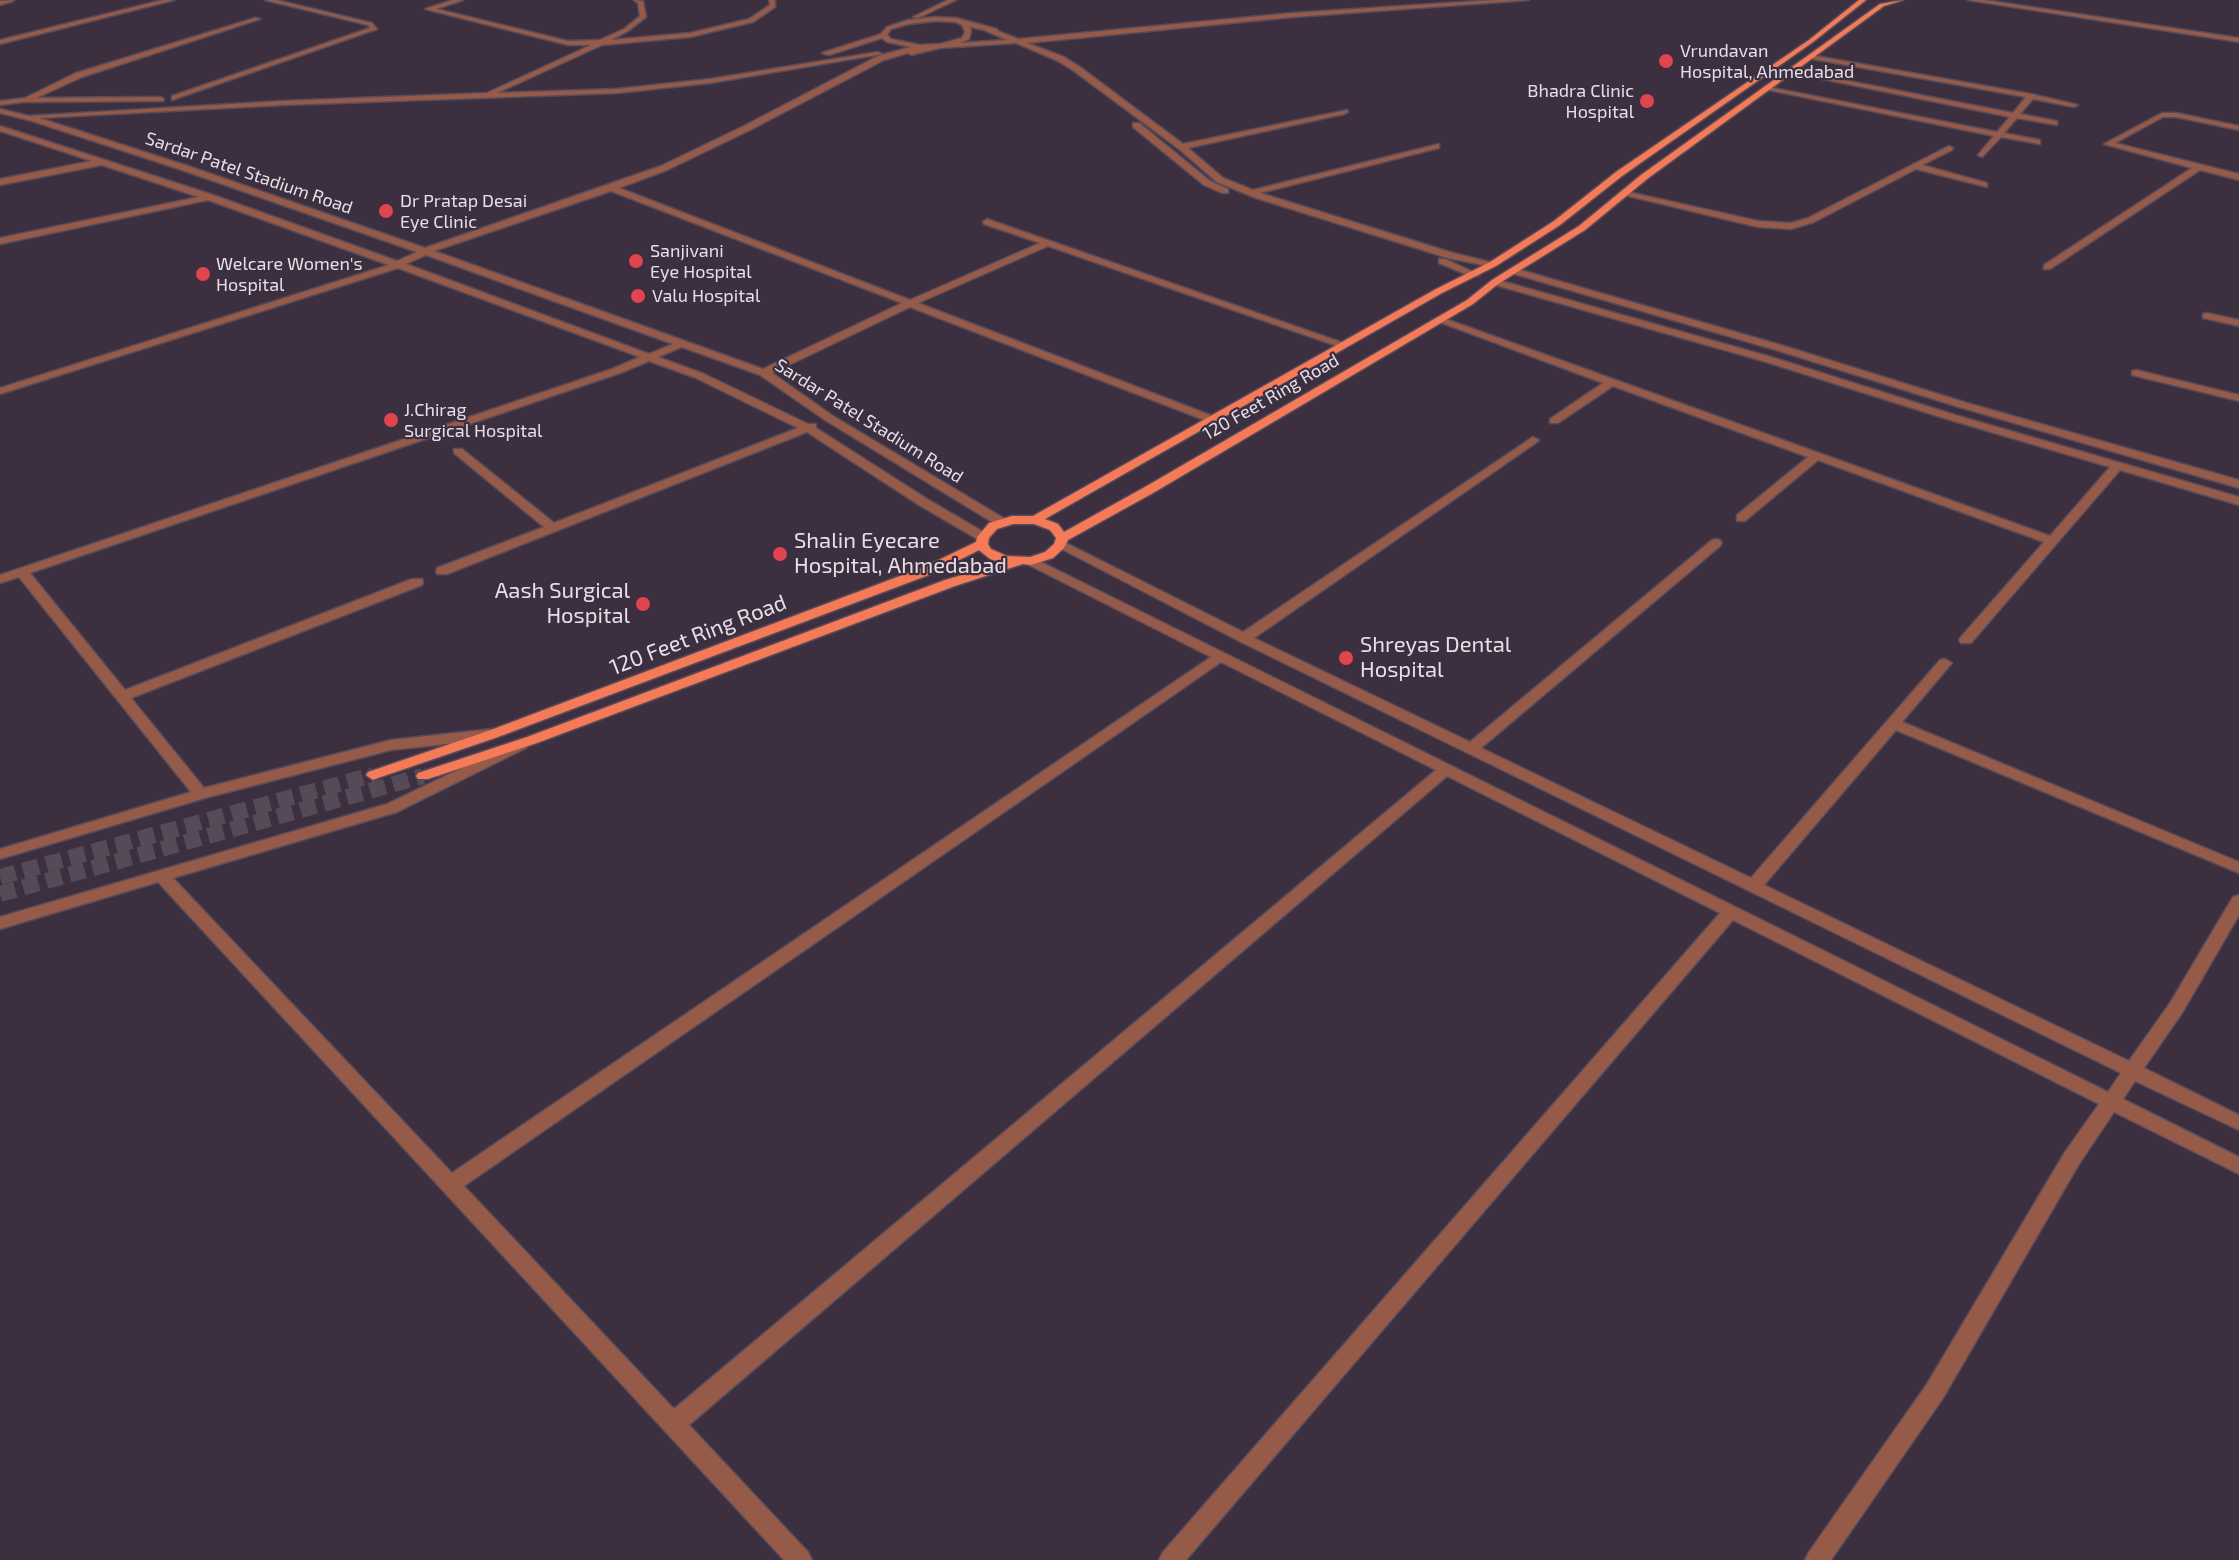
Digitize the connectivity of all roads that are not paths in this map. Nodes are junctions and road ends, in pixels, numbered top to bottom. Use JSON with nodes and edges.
{"nodes":[{"id":1,"x":11,"y":0,"type":"edge"},
{"id":2,"x":171,"y":0,"type":"edge"},
{"id":3,"x":268,"y":0,"type":"edge"},
{"id":4,"x":460,"y":0,"type":"edge"},
{"id":5,"x":637,"y":0,"type":"edge"},
{"id":6,"x":772,"y":0,"type":"edge"},
{"id":7,"x":929,"y":0,"type":"edge"},
{"id":8,"x":1445,"y":0,"type":"edge"},
{"id":9,"x":1526,"y":0,"type":"edge"},
{"id":10,"x":1863,"y":0,"type":"edge"},
{"id":11,"x":1900,"y":0,"type":"edge"},
{"id":12,"x":1971,"y":0,"type":"edge"},
{"id":13,"x":2014,"y":0,"type":"edge"},
{"id":14,"x":964,"y":2,"type":"dead end"},
{"id":15,"x":0,"y":3,"type":"edge"},
{"id":16,"x":954,"y":4,"type":"edge"},
{"id":17,"x":940,"y":5,"type":"junction"},
{"id":18,"x":257,"y":19,"type":"dead end"},
{"id":19,"x":956,"y":20,"type":"junction"},
{"id":20,"x":908,"y":22,"type":"junction"},
{"id":21,"x":965,"y":24,"type":"junction"},
{"id":22,"x":987,"y":29,"type":"junction"},
{"id":23,"x":883,"y":35,"type":"junction"},
{"id":24,"x":2239,"y":38,"type":"edge"},
{"id":25,"x":0,"y":42,"type":"edge"},
{"id":26,"x":1013,"y":42,"type":"junction"},
{"id":27,"x":601,"y":43,"type":"junction"},
{"id":28,"x":985,"y":44,"type":"junction"},
{"id":29,"x":940,"y":46,"type":"junction"},
{"id":30,"x":920,"y":47,"type":"junction"},
{"id":31,"x":1813,"y":57,"type":"junction"},
{"id":32,"x":854,"y":71,"type":"junction"},
{"id":33,"x":1792,"y":72,"type":"junction"},
{"id":34,"x":1768,"y":89,"type":"junction"},
{"id":35,"x":488,"y":95,"type":"junction"},
{"id":36,"x":2031,"y":96,"type":"junction"},
{"id":37,"x":175,"y":98,"type":"junction"},
{"id":38,"x":1924,"y":98,"type":"junction"},
{"id":39,"x":23,"y":100,"type":"junction"},
{"id":40,"x":0,"y":103,"type":"edge"},
{"id":41,"x":2074,"y":105,"type":"dead end"},
{"id":42,"x":0,"y":111,"type":"edge"},
{"id":43,"x":97,"y":111,"type":"junction"},
{"id":44,"x":1344,"y":112,"type":"dead end"},
{"id":45,"x":2016,"y":115,"type":"junction"},
{"id":46,"x":26,"y":117,"type":"junction"},
{"id":47,"x":0,"y":121,"type":"edge"},
{"id":48,"x":2054,"y":123,"type":"dead end"},
{"id":49,"x":54,"y":125,"type":"junction"},
{"id":50,"x":0,"y":128,"type":"edge"},
{"id":51,"x":2239,"y":128,"type":"edge"},
{"id":52,"x":2000,"y":135,"type":"junction"},
{"id":53,"x":2037,"y":142,"type":"dead end"},
{"id":54,"x":1436,"y":146,"type":"dead end"},
{"id":55,"x":1182,"y":147,"type":"junction"},
{"id":56,"x":1949,"y":148,"type":"dead end"},
{"id":57,"x":1982,"y":155,"type":"dead end"},
{"id":58,"x":105,"y":162,"type":"junction"},
{"id":59,"x":1915,"y":166,"type":"junction"},
{"id":60,"x":2199,"y":167,"type":"junction"},
{"id":61,"x":2238,"y":175,"type":"edge"},
{"id":62,"x":0,"y":182,"type":"edge"},
{"id":63,"x":1984,"y":185,"type":"dead end"},
{"id":64,"x":611,"y":188,"type":"junction"},
{"id":65,"x":1252,"y":193,"type":"junction"},
{"id":66,"x":1624,"y":194,"type":"junction"},
{"id":67,"x":210,"y":197,"type":"junction"},
{"id":68,"x":987,"y":222,"type":"dead end"},
{"id":69,"x":0,"y":242,"type":"edge"},
{"id":70,"x":1048,"y":243,"type":"junction"},
{"id":71,"x":426,"y":251,"type":"junction"},
{"id":72,"x":1493,"y":264,"type":"junction"},
{"id":73,"x":397,"y":265,"type":"junction"},
{"id":74,"x":2047,"y":267,"type":"dead end"},
{"id":75,"x":1514,"y":271,"type":"junction"},
{"id":76,"x":1475,"y":275,"type":"junction"},
{"id":77,"x":1495,"y":282,"type":"junction"},
{"id":78,"x":910,"y":303,"type":"junction"},
{"id":79,"x":2207,"y":316,"type":"dead end"},
{"id":80,"x":1439,"y":320,"type":"junction"},
{"id":81,"x":2239,"y":323,"type":"edge"},
{"id":82,"x":681,"y":344,"type":"junction"},
{"id":83,"x":1344,"y":345,"type":"junction"},
{"id":84,"x":652,"y":357,"type":"junction"},
{"id":85,"x":764,"y":373,"type":"junction"},
{"id":86,"x":2136,"y":373,"type":"dead end"},
{"id":87,"x":1610,"y":383,"type":"junction"},
{"id":88,"x":0,"y":391,"type":"edge"},
{"id":89,"x":2239,"y":398,"type":"edge"},
{"id":90,"x":829,"y":418,"type":"junction"},
{"id":91,"x":1211,"y":419,"type":"junction"},
{"id":92,"x":1554,"y":421,"type":"dead end"},
{"id":93,"x":808,"y":428,"type":"junction"},
{"id":94,"x":1533,"y":440,"type":"dead end"},
{"id":95,"x":458,"y":451,"type":"dead end"},
{"id":96,"x":1816,"y":456,"type":"junction"},
{"id":97,"x":2117,"y":466,"type":"junction"},
{"id":98,"x":2239,"y":484,"type":"edge"},
{"id":99,"x":2239,"y":501,"type":"edge"},
{"id":100,"x":1741,"y":518,"type":"dead end"},
{"id":101,"x":1035,"y":520,"type":"junction"},
{"id":102,"x":1001,"y":522,"type":"junction"},
{"id":103,"x":551,"y":526,"type":"junction"},
{"id":104,"x":982,"y":540,"type":"junction"},
{"id":105,"x":2053,"y":541,"type":"junction"},
{"id":106,"x":1061,"y":542,"type":"junction"},
{"id":107,"x":1716,"y":543,"type":"dead end"},
{"id":108,"x":1025,"y":561,"type":"junction"},
{"id":109,"x":442,"y":571,"type":"dead end"},
{"id":110,"x":22,"y":572,"type":"junction"},
{"id":111,"x":0,"y":579,"type":"edge"},
{"id":112,"x":417,"y":582,"type":"dead end"},
{"id":113,"x":1244,"y":638,"type":"junction"},
{"id":114,"x":1966,"y":640,"type":"dead end"},
{"id":115,"x":1221,"y":656,"type":"junction"},
{"id":116,"x":1945,"y":663,"type":"dead end"},
{"id":117,"x":123,"y":696,"type":"junction"},
{"id":118,"x":1894,"y":724,"type":"junction"},
{"id":119,"x":493,"y":734,"type":"junction"},
{"id":120,"x":532,"y":740,"type":"junction"},
{"id":121,"x":1471,"y":749,"type":"junction"},
{"id":122,"x":1446,"y":769,"type":"junction"},
{"id":123,"x":373,"y":775,"type":"tunnel mouth"},
{"id":124,"x":423,"y":776,"type":"tunnel mouth"},
{"id":125,"x":201,"y":794,"type":"junction"},
{"id":126,"x":0,"y":854,"type":"edge"},
{"id":127,"x":2239,"y":868,"type":"edge"},
{"id":128,"x":162,"y":876,"type":"junction"},
{"id":129,"x":1753,"y":887,"type":"junction"},
{"id":130,"x":2239,"y":901,"type":"edge"},
{"id":131,"x":1731,"y":912,"type":"junction"},
{"id":132,"x":0,"y":923,"type":"edge"},
{"id":133,"x":2132,"y":1071,"type":"junction"},
{"id":134,"x":2110,"y":1103,"type":"junction"},
{"id":135,"x":2239,"y":1123,"type":"edge"},
{"id":136,"x":2239,"y":1166,"type":"edge"},
{"id":137,"x":450,"y":1185,"type":"junction"},
{"id":138,"x":673,"y":1424,"type":"junction"},
{"id":139,"x":800,"y":1560,"type":"edge"},
{"id":140,"x":1171,"y":1560,"type":"edge"},
{"id":141,"x":1817,"y":1560,"type":"edge"}],
"edges":[{"from":1,"to":15,"type":"street"},
{"from":2,"to":25,"type":"street"},
{"from":3,"to":37,"type":"street"},
{"from":4,"to":27,"type":"street"},
{"from":5,"to":27,"type":"street"},
{"from":6,"to":27,"type":"street"},
{"from":7,"to":17,"type":"street"},
{"from":8,"to":22,"type":"street"},
{"from":9,"to":26,"type":"street"},
{"from":10,"to":72,"type":"main road"},
{"from":11,"to":31,"type":"main road"},
{"from":12,"to":24,"type":"street"},
{"from":13,"to":24,"type":"street"},
{"from":14,"to":16,"type":"street"},
{"from":16,"to":17,"type":"street"},
{"from":16,"to":19,"type":"street"},
{"from":17,"to":20,"type":"street"},
{"from":18,"to":39,"type":"street"},
{"from":19,"to":20,"type":"street"},
{"from":19,"to":21,"type":"street"},
{"from":20,"to":23,"type":"street"},
{"from":21,"to":22,"type":"street"},
{"from":21,"to":29,"type":"street"},
{"from":22,"to":26,"type":"street"},
{"from":23,"to":30,"type":"street"},
{"from":23,"to":35,"type":"street"},
{"from":26,"to":28,"type":"street"},
{"from":26,"to":55,"type":"street"},
{"from":27,"to":35,"type":"street"},
{"from":28,"to":29,"type":"street"},
{"from":28,"to":76,"type":"street"},
{"from":29,"to":30,"type":"street"},
{"from":29,"to":32,"type":"street"},
{"from":30,"to":32,"type":"street"},
{"from":30,"to":35,"type":"street"},
{"from":31,"to":33,"type":"main road"},
{"from":31,"to":38,"type":"street"},
{"from":32,"to":64,"type":"street"},
{"from":33,"to":34,"type":"main road"},
{"from":33,"to":38,"type":"street"},
{"from":34,"to":38,"type":"street"},
{"from":34,"to":66,"type":"main road"},
{"from":35,"to":37,"type":"street"},
{"from":35,"to":43,"type":"street"},
{"from":36,"to":38,"type":"street"},
{"from":36,"to":41,"type":"street"},
{"from":36,"to":45,"type":"street"},
{"from":37,"to":39,"type":"street"},
{"from":38,"to":45,"type":"street"},
{"from":38,"to":52,"type":"street"},
{"from":39,"to":40,"type":"street"},
{"from":42,"to":46,"type":"street","name":"Sardar Patel Stadium Road"},
{"from":43,"to":46,"type":"street"},
{"from":43,"to":49,"type":"street"},
{"from":44,"to":55,"type":"street"},
{"from":45,"to":48,"type":"street"},
{"from":45,"to":52,"type":"street"},
{"from":46,"to":47,"type":"street"},
{"from":46,"to":49,"type":"street","name":"Sardar Patel Stadium Road"},
{"from":49,"to":71,"type":"street","name":"Sardar Patel Stadium Road"},
{"from":50,"to":58,"type":"street","name":"Sardar Patel Stadium Road"},
{"from":51,"to":60,"type":"street"},
{"from":52,"to":53,"type":"street"},
{"from":52,"to":57,"type":"street"},
{"from":54,"to":65,"type":"street"},
{"from":55,"to":65,"type":"street"},
{"from":56,"to":59,"type":"street"},
{"from":58,"to":62,"type":"street"},
{"from":58,"to":67,"type":"street","name":"Sardar Patel Stadium Road"},
{"from":59,"to":63,"type":"street"},
{"from":59,"to":66,"type":"street"},
{"from":60,"to":61,"type":"street"},
{"from":60,"to":74,"type":"street"},
{"from":64,"to":71,"type":"street"},
{"from":64,"to":78,"type":"street"},
{"from":65,"to":72,"type":"street"},
{"from":66,"to":75,"type":"main road"},
{"from":67,"to":69,"type":"street"},
{"from":67,"to":73,"type":"street","name":"Sardar Patel Stadium Road"},
{"from":68,"to":70,"type":"street"},
{"from":70,"to":78,"type":"street"},
{"from":70,"to":83,"type":"street"},
{"from":71,"to":73,"type":"street"},
{"from":71,"to":82,"type":"street","name":"Sardar Patel Stadium Road"},
{"from":72,"to":75,"type":"main road"},
{"from":72,"to":76,"type":"main road","name":"120 Feet Ring Road"},
{"from":73,"to":84,"type":"street","name":"Sardar Patel Stadium Road"},
{"from":73,"to":88,"type":"street"},
{"from":75,"to":77,"type":"main road","name":"120 Feet Ring Road"},
{"from":75,"to":98,"type":"street"},
{"from":76,"to":77,"type":"main road"},
{"from":76,"to":83,"type":"main road","name":"120 Feet Ring Road"},
{"from":77,"to":80,"type":"main road","name":"120 Feet Ring Road"},
{"from":77,"to":97,"type":"street"},
{"from":78,"to":85,"type":"street"},
{"from":78,"to":91,"type":"street"},
{"from":79,"to":81,"type":"street"},
{"from":80,"to":87,"type":"street"},
{"from":80,"to":106,"type":"main road","name":"120 Feet Ring Road"},
{"from":82,"to":84,"type":"street"},
{"from":82,"to":85,"type":"street","name":"Sardar Patel Stadium Road"},
{"from":83,"to":91,"type":"main road","name":"120 Feet Ring Road"},
{"from":84,"to":93,"type":"street","name":"Sardar Patel Stadium Road"},
{"from":84,"to":110,"type":"street"},
{"from":85,"to":90,"type":"street","name":"Sardar Patel Stadium Road"},
{"from":86,"to":89,"type":"street"},
{"from":87,"to":92,"type":"street"},
{"from":87,"to":96,"type":"street"},
{"from":90,"to":93,"type":"street"},
{"from":90,"to":102,"type":"street","name":"Sardar Patel Stadium Road"},
{"from":91,"to":101,"type":"main road","name":"120 Feet Ring Road"},
{"from":93,"to":103,"type":"street"},
{"from":93,"to":104,"type":"street","name":"Sardar Patel Stadium Road"},
{"from":94,"to":113,"type":"street"},
{"from":95,"to":103,"type":"street"},
{"from":96,"to":100,"type":"street"},
{"from":96,"to":105,"type":"street"},
{"from":97,"to":99,"type":"street"},
{"from":97,"to":105,"type":"street"},
{"from":101,"to":102,"type":"main road"},
{"from":101,"to":106,"type":"main road"},
{"from":102,"to":104,"type":"main road","name":"120 Feet Ring Road"},
{"from":103,"to":109,"type":"street"},
{"from":104,"to":108,"type":"main road"},
{"from":104,"to":119,"type":"main road","name":"120 Feet Ring Road"},
{"from":105,"to":114,"type":"street"},
{"from":106,"to":108,"type":"main road","name":"120 Feet Ring Road"},
{"from":106,"to":113,"type":"street"},
{"from":107,"to":121,"type":"street"},
{"from":108,"to":115,"type":"street"},
{"from":108,"to":120,"type":"main road","name":"120 Feet Ring Road"},
{"from":110,"to":111,"type":"street"},
{"from":110,"to":117,"type":"street"},
{"from":112,"to":117,"type":"street"},
{"from":113,"to":121,"type":"street"},
{"from":115,"to":122,"type":"street"},
{"from":115,"to":137,"type":"street"},
{"from":116,"to":118,"type":"street"},
{"from":117,"to":125,"type":"street"},
{"from":118,"to":127,"type":"street"},
{"from":118,"to":129,"type":"street"},
{"from":119,"to":123,"type":"main road","name":"120 Feet Ring Road"},
{"from":119,"to":125,"type":"street"},
{"from":120,"to":124,"type":"main road","name":"120 Feet Ring Road"},
{"from":120,"to":128,"type":"street"},
{"from":121,"to":129,"type":"street"},
{"from":122,"to":131,"type":"street"},
{"from":122,"to":138,"type":"street"},
{"from":125,"to":126,"type":"street"},
{"from":128,"to":132,"type":"street"},
{"from":128,"to":137,"type":"street"},
{"from":129,"to":133,"type":"street"},
{"from":130,"to":133,"type":"street"},
{"from":131,"to":134,"type":"street"},
{"from":131,"to":140,"type":"street"},
{"from":133,"to":134,"type":"street"},
{"from":133,"to":135,"type":"street"},
{"from":134,"to":136,"type":"street"},
{"from":134,"to":141,"type":"street"},
{"from":137,"to":138,"type":"street"},
{"from":138,"to":139,"type":"street"}]}
